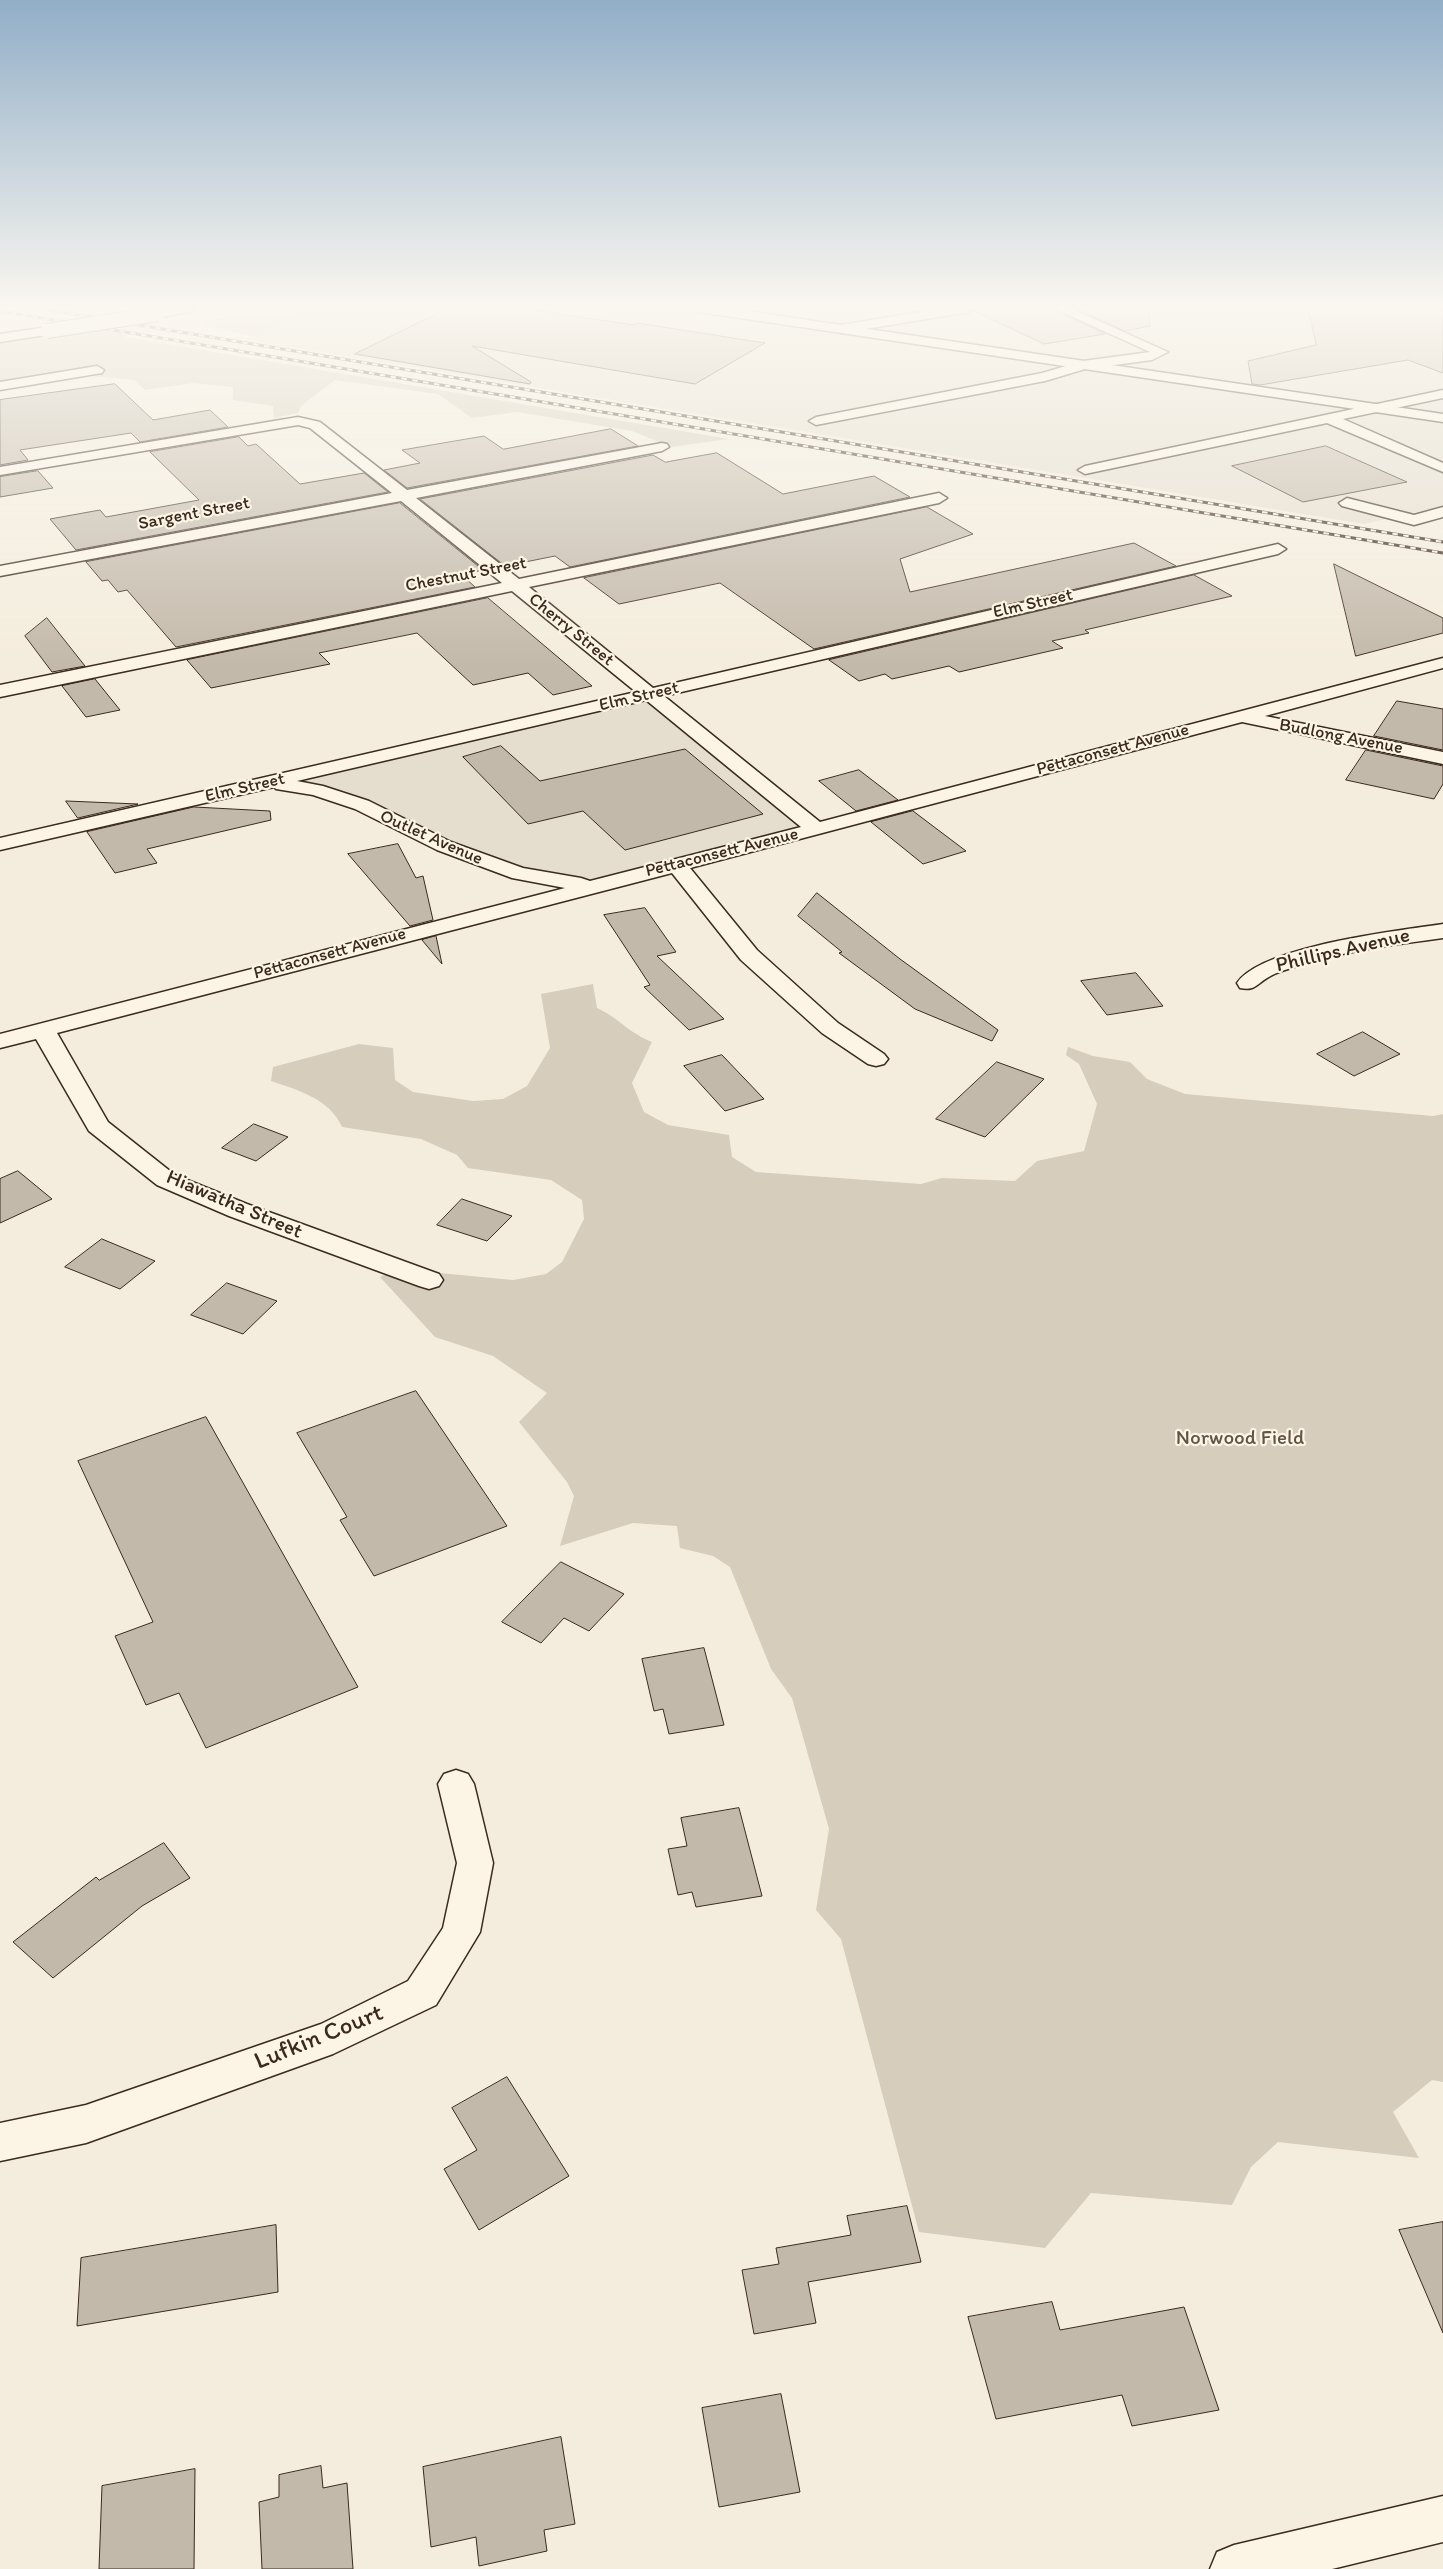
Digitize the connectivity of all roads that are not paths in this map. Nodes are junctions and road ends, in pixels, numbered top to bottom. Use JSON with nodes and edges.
{"nodes":[{"id":1,"x":256,"y":428,"type":"edge"},
{"id":2,"x":319,"y":428,"type":"edge"},
{"id":3,"x":1282,"y":428,"type":"edge"},
{"id":4,"x":1351,"y":428,"type":"edge"},
{"id":5,"x":662,"y":447,"type":"dead end"},
{"id":6,"x":1424,"y":460,"type":"junction"},
{"id":7,"x":1443,"y":468,"type":"edge"},
{"id":8,"x":0,"y":470,"type":"edge"},
{"id":9,"x":1084,"y":470,"type":"dead end"},
{"id":10,"x":1443,"y":482,"type":"edge"},
{"id":11,"x":402,"y":494,"type":"junction"},
{"id":12,"x":939,"y":498,"type":"dead end"},
{"id":13,"x":1346,"y":503,"type":"dead end"},
{"id":14,"x":1443,"y":512,"type":"edge"},
{"id":15,"x":1278,"y":549,"type":"dead end"},
{"id":16,"x":0,"y":570,"type":"edge"},
{"id":17,"x":516,"y":586,"type":"junction"},
{"id":18,"x":1443,"y":663,"type":"edge"},
{"id":19,"x":0,"y":691,"type":"edge"},
{"id":20,"x":651,"y":695,"type":"junction"},
{"id":21,"x":1238,"y":716,"type":"junction"},
{"id":22,"x":1443,"y":758,"type":"edge"},
{"id":23,"x":269,"y":783,"type":"junction"},
{"id":24,"x":816,"y":829,"type":"junction"},
{"id":25,"x":0,"y":844,"type":"edge"},
{"id":26,"x":677,"y":866,"type":"junction"},
{"id":27,"x":595,"y":885,"type":"junction"},
{"id":28,"x":1443,"y":931,"type":"edge"},
{"id":29,"x":1248,"y":983,"type":"dead end"},
{"id":30,"x":43,"y":1030,"type":"junction"},
{"id":31,"x":0,"y":1041,"type":"edge"},
{"id":32,"x":876,"y":1059,"type":"dead end"},
{"id":33,"x":429,"y":1280,"type":"dead end"},
{"id":34,"x":456,"y":1784,"type":"dead end"},
{"id":35,"x":0,"y":2142,"type":"edge"},
{"id":36,"x":1443,"y":2519,"type":"edge"},
{"id":37,"x":1234,"y":2569,"type":"edge"}],
"edges":[{"from":1,"to":8,"type":"main road","name":"Cherry Street"},
{"from":2,"to":11,"type":"main road","name":"Cherry Street"},
{"from":3,"to":9,"type":"main road"},
{"from":4,"to":6,"type":"main road"},
{"from":5,"to":11,"type":"main road","name":"Sargent Street"},
{"from":6,"to":7,"type":"main road"},
{"from":6,"to":10,"type":"main road"},
{"from":11,"to":16,"type":"main road","name":"Sargent Street"},
{"from":11,"to":17,"type":"main road","name":"Cherry Street"},
{"from":12,"to":17,"type":"main road","name":"Chestnut Street"},
{"from":13,"to":14,"type":"main road"},
{"from":15,"to":20,"type":"main road","name":"Elm Street"},
{"from":17,"to":19,"type":"main road","name":"Chestnut Street"},
{"from":17,"to":20,"type":"main road","name":"Cherry Street"},
{"from":18,"to":21,"type":"main road","name":"Pettaconsett Avenue"},
{"from":20,"to":23,"type":"main road","name":"Elm Street"},
{"from":20,"to":24,"type":"main road","name":"Cherry Street"},
{"from":21,"to":22,"type":"main road","name":"Budlong Avenue"},
{"from":21,"to":24,"type":"main road","name":"Pettaconsett Avenue"},
{"from":23,"to":25,"type":"main road","name":"Elm Street"},
{"from":23,"to":27,"type":"main road","name":"Outlet Avenue"},
{"from":24,"to":26,"type":"main road","name":"Pettaconsett Avenue"},
{"from":26,"to":27,"type":"main road","name":"Pettaconsett Avenue"},
{"from":26,"to":32,"type":"main road"},
{"from":27,"to":30,"type":"main road","name":"Pettaconsett Avenue"},
{"from":28,"to":29,"type":"main road","name":"Phillips Avenue"},
{"from":30,"to":31,"type":"main road","name":"Pettaconsett Avenue"},
{"from":30,"to":33,"type":"main road","name":"Hiawatha Street"},
{"from":34,"to":35,"type":"main road","name":"Lufkin Court"},
{"from":36,"to":37,"type":"main road"}]}
